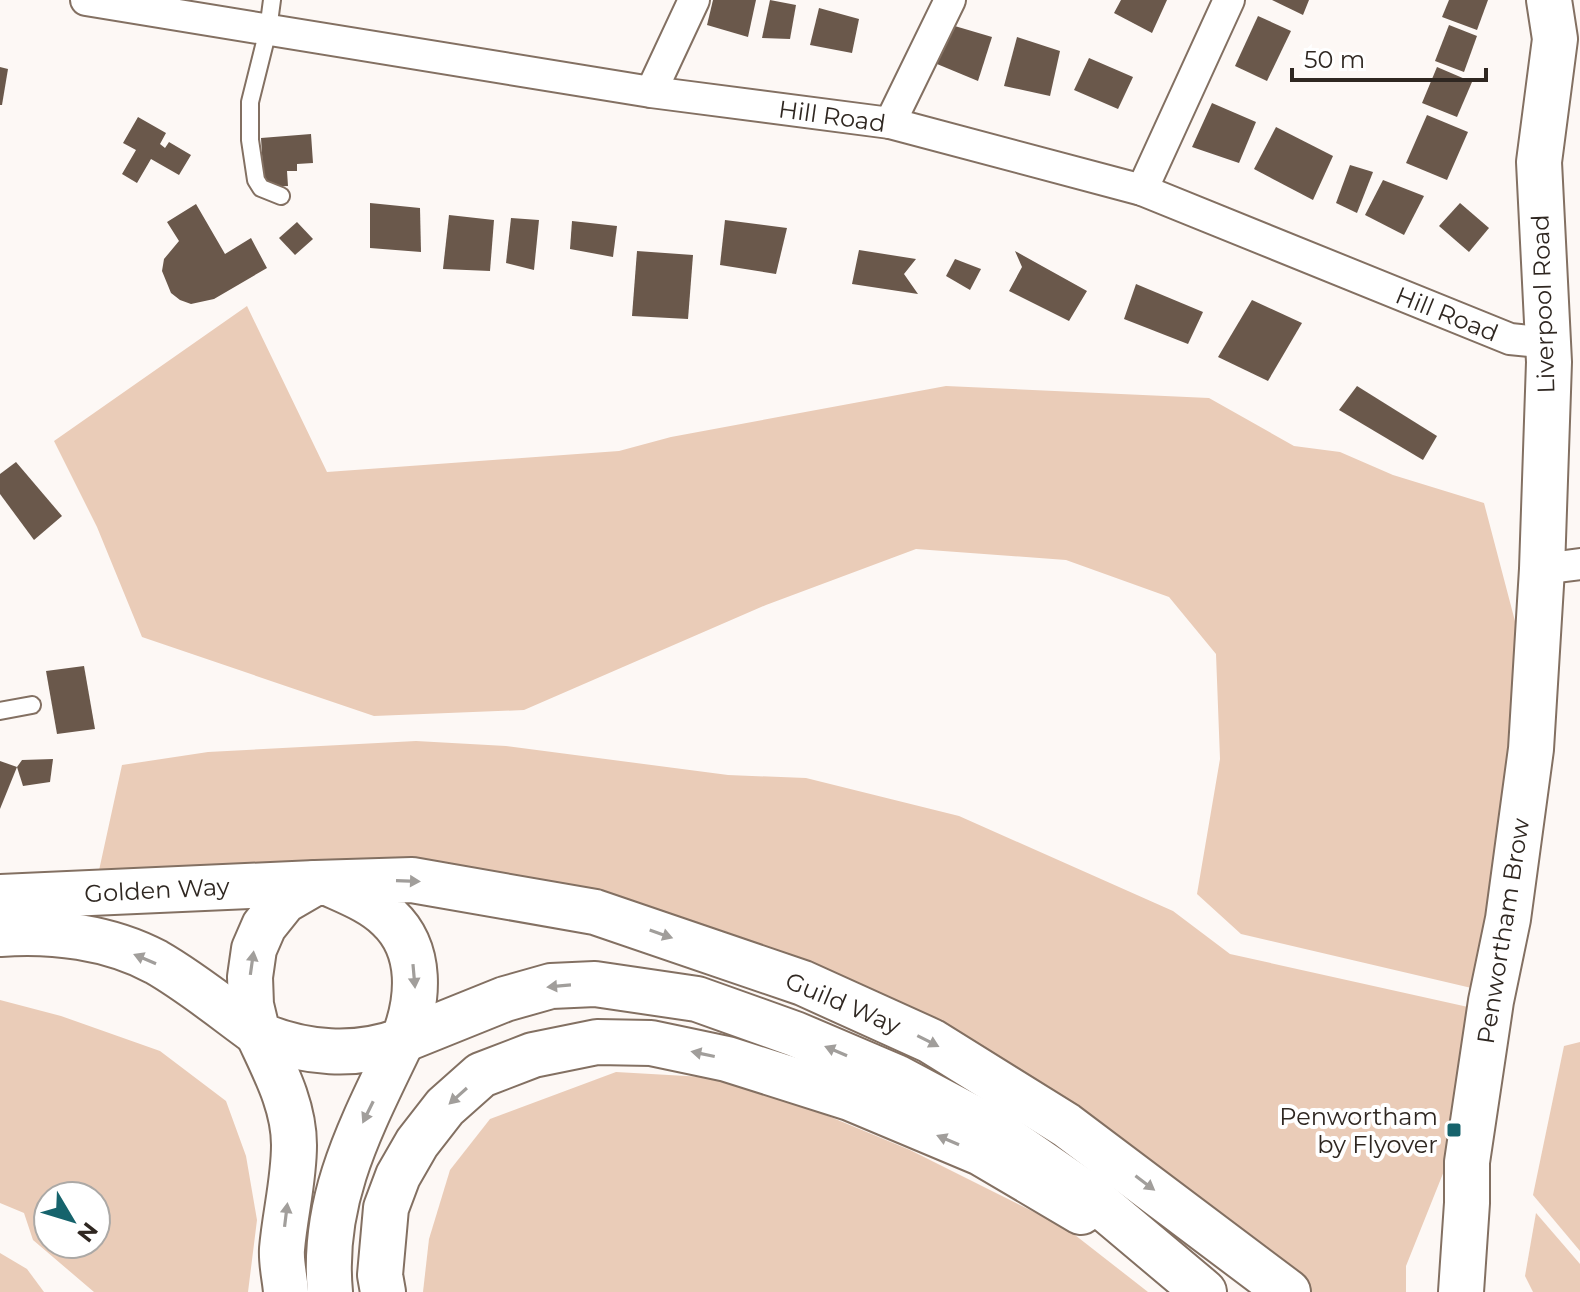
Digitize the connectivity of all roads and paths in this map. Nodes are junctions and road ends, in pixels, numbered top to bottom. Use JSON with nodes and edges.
{"nodes":[{"id":1,"x":86,"y":0,"type":"edge"},
{"id":2,"x":694,"y":0,"type":"edge"},
{"id":3,"x":950,"y":0,"type":"edge"},
{"id":4,"x":1229,"y":0,"type":"edge"},
{"id":5,"x":1575,"y":0,"type":"edge"},
{"id":6,"x":270,"y":15,"type":"edge"},
{"id":7,"x":1552,"y":19,"type":"edge"},
{"id":8,"x":651,"y":92,"type":"junction"},
{"id":9,"x":890,"y":123,"type":"junction"},
{"id":10,"x":1142,"y":190,"type":"junction"},
{"id":11,"x":281,"y":196,"type":"dead end"},
{"id":12,"x":1548,"y":343,"type":"junction"},
{"id":13,"x":1561,"y":567,"type":"edge"},
{"id":14,"x":32,"y":705,"type":"dead end"},
{"id":15,"x":0,"y":711,"type":"edge"},
{"id":16,"x":322,"y":883,"type":"junction"},
{"id":17,"x":0,"y":897,"type":"edge"},
{"id":18,"x":0,"y":934,"type":"edge"},
{"id":19,"x":258,"y":1033,"type":"junction"},
{"id":20,"x":402,"y":1041,"type":"junction"},
{"id":21,"x":1163,"y":1259,"type":"junction"},
{"id":22,"x":286,"y":1292,"type":"edge"},
{"id":23,"x":330,"y":1292,"type":"edge"},
{"id":24,"x":383,"y":1292,"type":"edge"},
{"id":25,"x":1204,"y":1292,"type":"edge"},
{"id":26,"x":1288,"y":1292,"type":"edge"},
{"id":27,"x":1461,"y":1292,"type":"edge"}],
"edges":[{"from":1,"to":6,"type":"street","name":"Hill Road"},
{"from":2,"to":8,"type":"street"},
{"from":3,"to":9,"type":"street"},
{"from":4,"to":10,"type":"street"},
{"from":5,"to":7,"type":"main road","name":"Liverpool Road"},
{"from":6,"to":8,"type":"street","name":"Hill Road"},
{"from":6,"to":11,"type":"lane"},
{"from":7,"to":12,"type":"main road","name":"Liverpool Road"},
{"from":8,"to":9,"type":"street","name":"Hill Road"},
{"from":9,"to":10,"type":"street","name":"Hill Road"},
{"from":10,"to":12,"type":"street","name":"Hill Road"},
{"from":12,"to":13,"type":"main road","name":"Liverpool Road"},
{"from":13,"to":27,"type":"main road","name":"Penwortham Brow"},
{"from":14,"to":15,"type":"lane"},
{"from":16,"to":17,"type":"main road","name":"Golden Way"},
{"from":19,"to":16,"type":"main road","one_way":true},
{"from":16,"to":20,"type":"main road","one_way":true},
{"from":16,"to":26,"type":"main road","name":"Guild Way","one_way":true},
{"from":19,"to":18,"type":"main road","name":"Golden Way","one_way":true},
{"from":19,"to":20,"type":"main road"},
{"from":22,"to":19,"type":"main road","one_way":true},
{"from":21,"to":20,"type":"main road","name":"Guild Way","one_way":true},
{"from":20,"to":23,"type":"main road","one_way":true},
{"from":21,"to":24,"type":"main road","one_way":true},
{"from":21,"to":25,"type":"main road","name":"Guild Way"}]}
